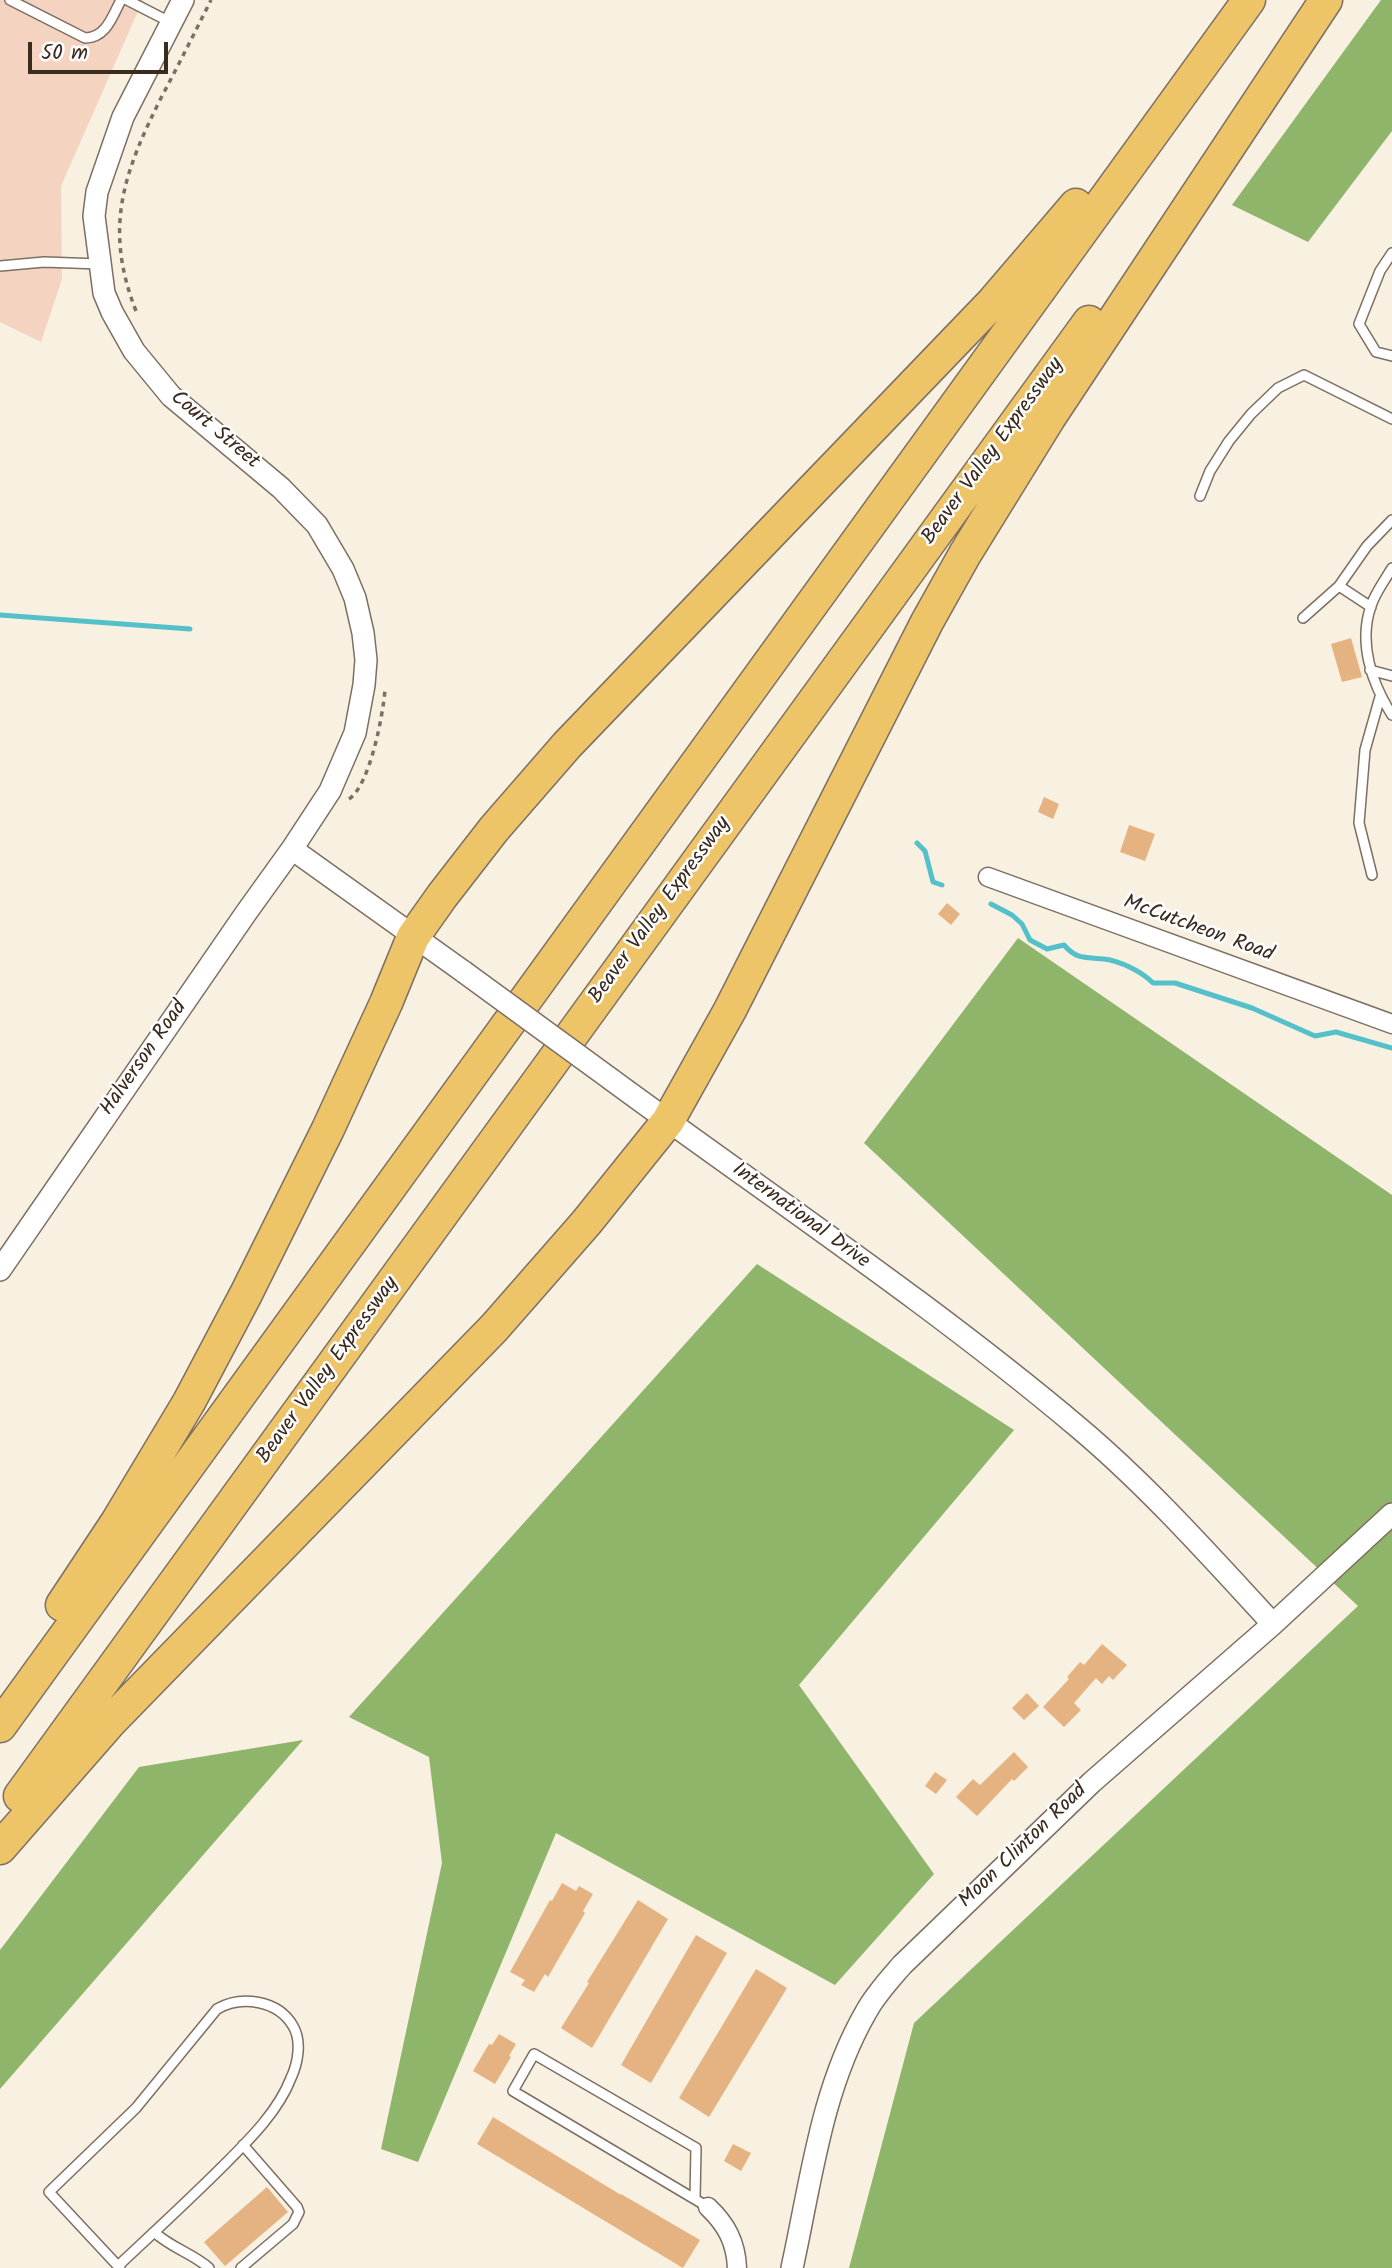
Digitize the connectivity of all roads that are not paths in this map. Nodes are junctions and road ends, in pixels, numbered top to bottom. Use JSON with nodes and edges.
{"nodes":[{"id":1,"x":10,"y":0,"type":"edge"},
{"id":2,"x":121,"y":0,"type":"edge"},
{"id":3,"x":127,"y":0,"type":"edge"},
{"id":4,"x":183,"y":0,"type":"edge"},
{"id":5,"x":1249,"y":0,"type":"edge"},
{"id":6,"x":1324,"y":0,"type":"edge"},
{"id":7,"x":172,"y":23,"type":"junction"},
{"id":8,"x":1180,"y":95,"type":"junction"},
{"id":9,"x":1392,"y":253,"type":"edge"},
{"id":10,"x":100,"y":264,"type":"junction"},
{"id":11,"x":0,"y":266,"type":"edge"},
{"id":12,"x":1392,"y":356,"type":"edge"},
{"id":13,"x":1392,"y":419,"type":"edge"},
{"id":14,"x":1200,"y":496,"type":"dead end"},
{"id":15,"x":1392,"y":520,"type":"edge"},
{"id":16,"x":1392,"y":568,"type":"edge"},
{"id":17,"x":1339,"y":586,"type":"junction"},
{"id":18,"x":1371,"y":607,"type":"junction"},
{"id":19,"x":1303,"y":618,"type":"dead end"},
{"id":20,"x":1370,"y":670,"type":"junction"},
{"id":21,"x":1392,"y":676,"type":"edge"},
{"id":22,"x":1380,"y":697,"type":"junction"},
{"id":23,"x":1392,"y":715,"type":"edge"},
{"id":24,"x":292,"y":849,"type":"junction"},
{"id":25,"x":1372,"y":875,"type":"dead end"},
{"id":26,"x":988,"y":877,"type":"dead end"},
{"id":27,"x":413,"y":937,"type":"junction"},
{"id":28,"x":1392,"y":1024,"type":"edge"},
{"id":29,"x":668,"y":1121,"type":"junction"},
{"id":30,"x":0,"y":1270,"type":"edge"},
{"id":31,"x":1392,"y":1514,"type":"edge"},
{"id":32,"x":1273,"y":1624,"type":"junction"},
{"id":33,"x":0,"y":1699,"type":"edge"},
{"id":34,"x":0,"y":1726,"type":"edge"},
{"id":35,"x":0,"y":1822,"type":"edge"},
{"id":36,"x":0,"y":1848,"type":"edge"},
{"id":37,"x":243,"y":2146,"type":"junction"},
{"id":38,"x":702,"y":2203,"type":"junction"},
{"id":39,"x":154,"y":2232,"type":"junction"},
{"id":40,"x":119,"y":2267,"type":"edge"},
{"id":41,"x":209,"y":2268,"type":"edge"},
{"id":42,"x":241,"y":2268,"type":"edge"},
{"id":43,"x":737,"y":2268,"type":"edge"},
{"id":44,"x":792,"y":2268,"type":"edge"}],
"edges":[{"from":1,"to":2,"type":"lane"},
{"from":3,"to":7,"type":"lane"},
{"from":4,"to":7,"type":"street","name":"Court Street"},
{"from":5,"to":8,"type":"highway"},
{"from":6,"to":29,"type":"highway"},
{"from":6,"to":35,"type":"highway","name":"Beaver Valley Expressway"},
{"from":7,"to":10,"type":"street","name":"Court Street"},
{"from":8,"to":27,"type":"highway"},
{"from":8,"to":34,"type":"highway"},
{"from":9,"to":12,"type":"lane"},
{"from":10,"to":11,"type":"lane"},
{"from":10,"to":24,"type":"street","name":"Court Street"},
{"from":13,"to":14,"type":"lane"},
{"from":15,"to":17,"type":"lane"},
{"from":16,"to":18,"type":"lane"},
{"from":17,"to":18,"type":"lane"},
{"from":17,"to":19,"type":"lane"},
{"from":18,"to":20,"type":"lane"},
{"from":20,"to":21,"type":"lane"},
{"from":20,"to":22,"type":"lane"},
{"from":22,"to":23,"type":"lane"},
{"from":22,"to":25,"type":"lane"},
{"from":24,"to":27,"type":"street","name":"International Drive"},
{"from":24,"to":30,"type":"street","name":"Halverson Road"},
{"from":26,"to":28,"type":"street","name":"McCutcheon Road"},
{"from":27,"to":29,"type":"street","name":"International Drive","bridge":true},
{"from":27,"to":33,"type":"highway"},
{"from":29,"to":32,"type":"street","name":"International Drive"},
{"from":29,"to":36,"type":"highway"},
{"from":31,"to":32,"type":"street","name":"Moon Clinton Road"},
{"from":32,"to":44,"type":"street","name":"Moon Clinton Road"},
{"from":37,"to":39,"type":"lane"},
{"from":37,"to":40,"type":"lane"},
{"from":37,"to":42,"type":"lane"},
{"from":38,"to":38,"type":"lane"},
{"from":38,"to":43,"type":"street"},
{"from":39,"to":40,"type":"lane"},
{"from":39,"to":41,"type":"lane"}]}
